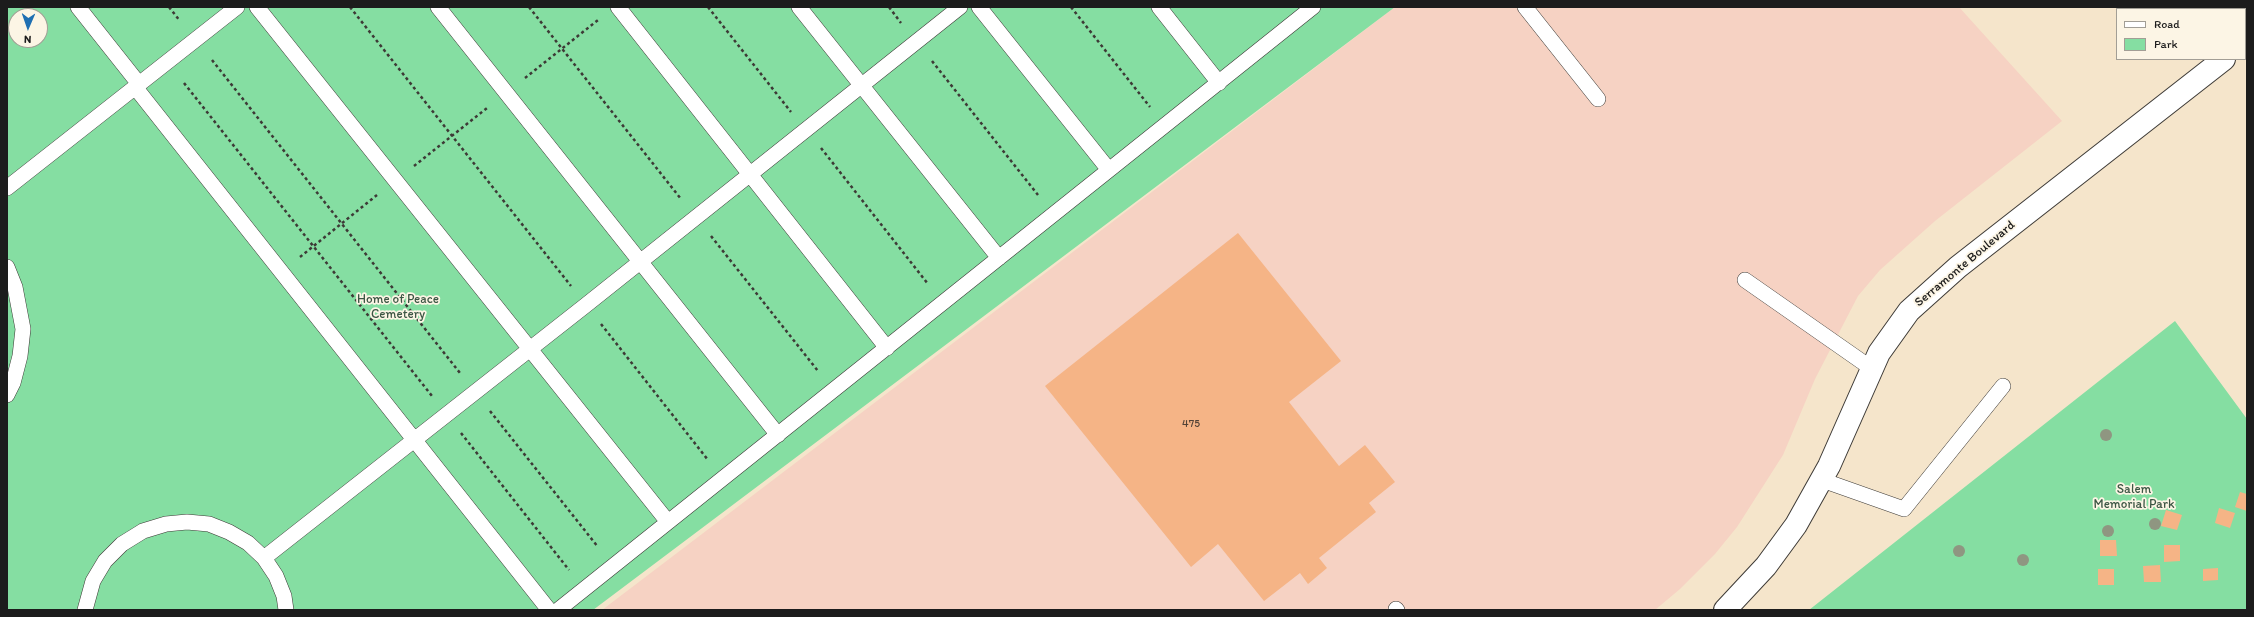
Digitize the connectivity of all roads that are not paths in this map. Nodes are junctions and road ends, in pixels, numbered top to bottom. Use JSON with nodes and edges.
{"nodes":[{"id":1,"x":78,"y":7,"type":"edge"},
{"id":2,"x":236,"y":7,"type":"edge"},
{"id":3,"x":257,"y":7,"type":"edge"},
{"id":4,"x":438,"y":7,"type":"edge"},
{"id":5,"x":618,"y":7,"type":"edge"},
{"id":6,"x":799,"y":7,"type":"edge"},
{"id":7,"x":960,"y":7,"type":"edge"},
{"id":8,"x":979,"y":7,"type":"edge"},
{"id":9,"x":1159,"y":7,"type":"edge"},
{"id":10,"x":1313,"y":7,"type":"edge"},
{"id":11,"x":1525,"y":7,"type":"edge"},
{"id":12,"x":2223,"y":60,"type":"edge"},
{"id":13,"x":1219,"y":83,"type":"junction"},
{"id":14,"x":137,"y":86,"type":"junction"},
{"id":15,"x":862,"y":86,"type":"junction"},
{"id":16,"x":1598,"y":98,"type":"dead end"},
{"id":17,"x":1109,"y":170,"type":"junction"},
{"id":18,"x":750,"y":174,"type":"junction"},
{"id":19,"x":7,"y":188,"type":"edge"},
{"id":20,"x":999,"y":258,"type":"junction"},
{"id":21,"x":640,"y":262,"type":"junction"},
{"id":22,"x":7,"y":267,"type":"edge"},
{"id":23,"x":1745,"y":280,"type":"dead end"},
{"id":24,"x":887,"y":348,"type":"junction"},
{"id":25,"x":530,"y":349,"type":"junction"},
{"id":26,"x":1871,"y":368,"type":"junction"},
{"id":27,"x":2003,"y":386,"type":"dead end"},
{"id":28,"x":7,"y":396,"type":"edge"},
{"id":29,"x":778,"y":435,"type":"junction"},
{"id":30,"x":414,"y":440,"type":"junction"},
{"id":31,"x":1822,"y":480,"type":"junction"},
{"id":32,"x":668,"y":522,"type":"junction"},
{"id":33,"x":264,"y":558,"type":"junction"},
{"id":34,"x":85,"y":610,"type":"edge"},
{"id":35,"x":286,"y":610,"type":"edge"},
{"id":36,"x":549,"y":610,"type":"edge"},
{"id":37,"x":558,"y":610,"type":"edge"},
{"id":38,"x":1725,"y":610,"type":"edge"}],
"edges":[{"from":1,"to":14,"type":"lane"},
{"from":2,"to":14,"type":"lane"},
{"from":3,"to":25,"type":"lane"},
{"from":4,"to":21,"type":"lane"},
{"from":5,"to":18,"type":"lane"},
{"from":6,"to":15,"type":"lane"},
{"from":7,"to":15,"type":"lane"},
{"from":8,"to":17,"type":"lane"},
{"from":9,"to":13,"type":"lane"},
{"from":10,"to":13,"type":"lane"},
{"from":11,"to":16,"type":"lane"},
{"from":12,"to":26,"type":"main road","name":"Serramonte Boulevard"},
{"from":13,"to":17,"type":"lane"},
{"from":14,"to":19,"type":"lane"},
{"from":14,"to":30,"type":"lane"},
{"from":15,"to":18,"type":"lane"},
{"from":15,"to":20,"type":"lane"},
{"from":17,"to":20,"type":"lane"},
{"from":18,"to":21,"type":"lane"},
{"from":18,"to":24,"type":"lane"},
{"from":20,"to":24,"type":"lane"},
{"from":21,"to":25,"type":"lane"},
{"from":21,"to":29,"type":"lane"},
{"from":22,"to":28,"type":"lane"},
{"from":23,"to":26,"type":"lane"},
{"from":24,"to":29,"type":"lane"},
{"from":25,"to":30,"type":"lane"},
{"from":25,"to":32,"type":"lane"},
{"from":26,"to":31,"type":"main road","name":"Serramonte Boulevard"},
{"from":27,"to":31,"type":"lane"},
{"from":29,"to":32,"type":"lane"},
{"from":30,"to":33,"type":"lane"},
{"from":30,"to":36,"type":"lane"},
{"from":31,"to":38,"type":"main road","name":"Serramonte Boulevard"},
{"from":32,"to":37,"type":"lane"},
{"from":33,"to":34,"type":"lane"},
{"from":33,"to":35,"type":"lane"}]}
